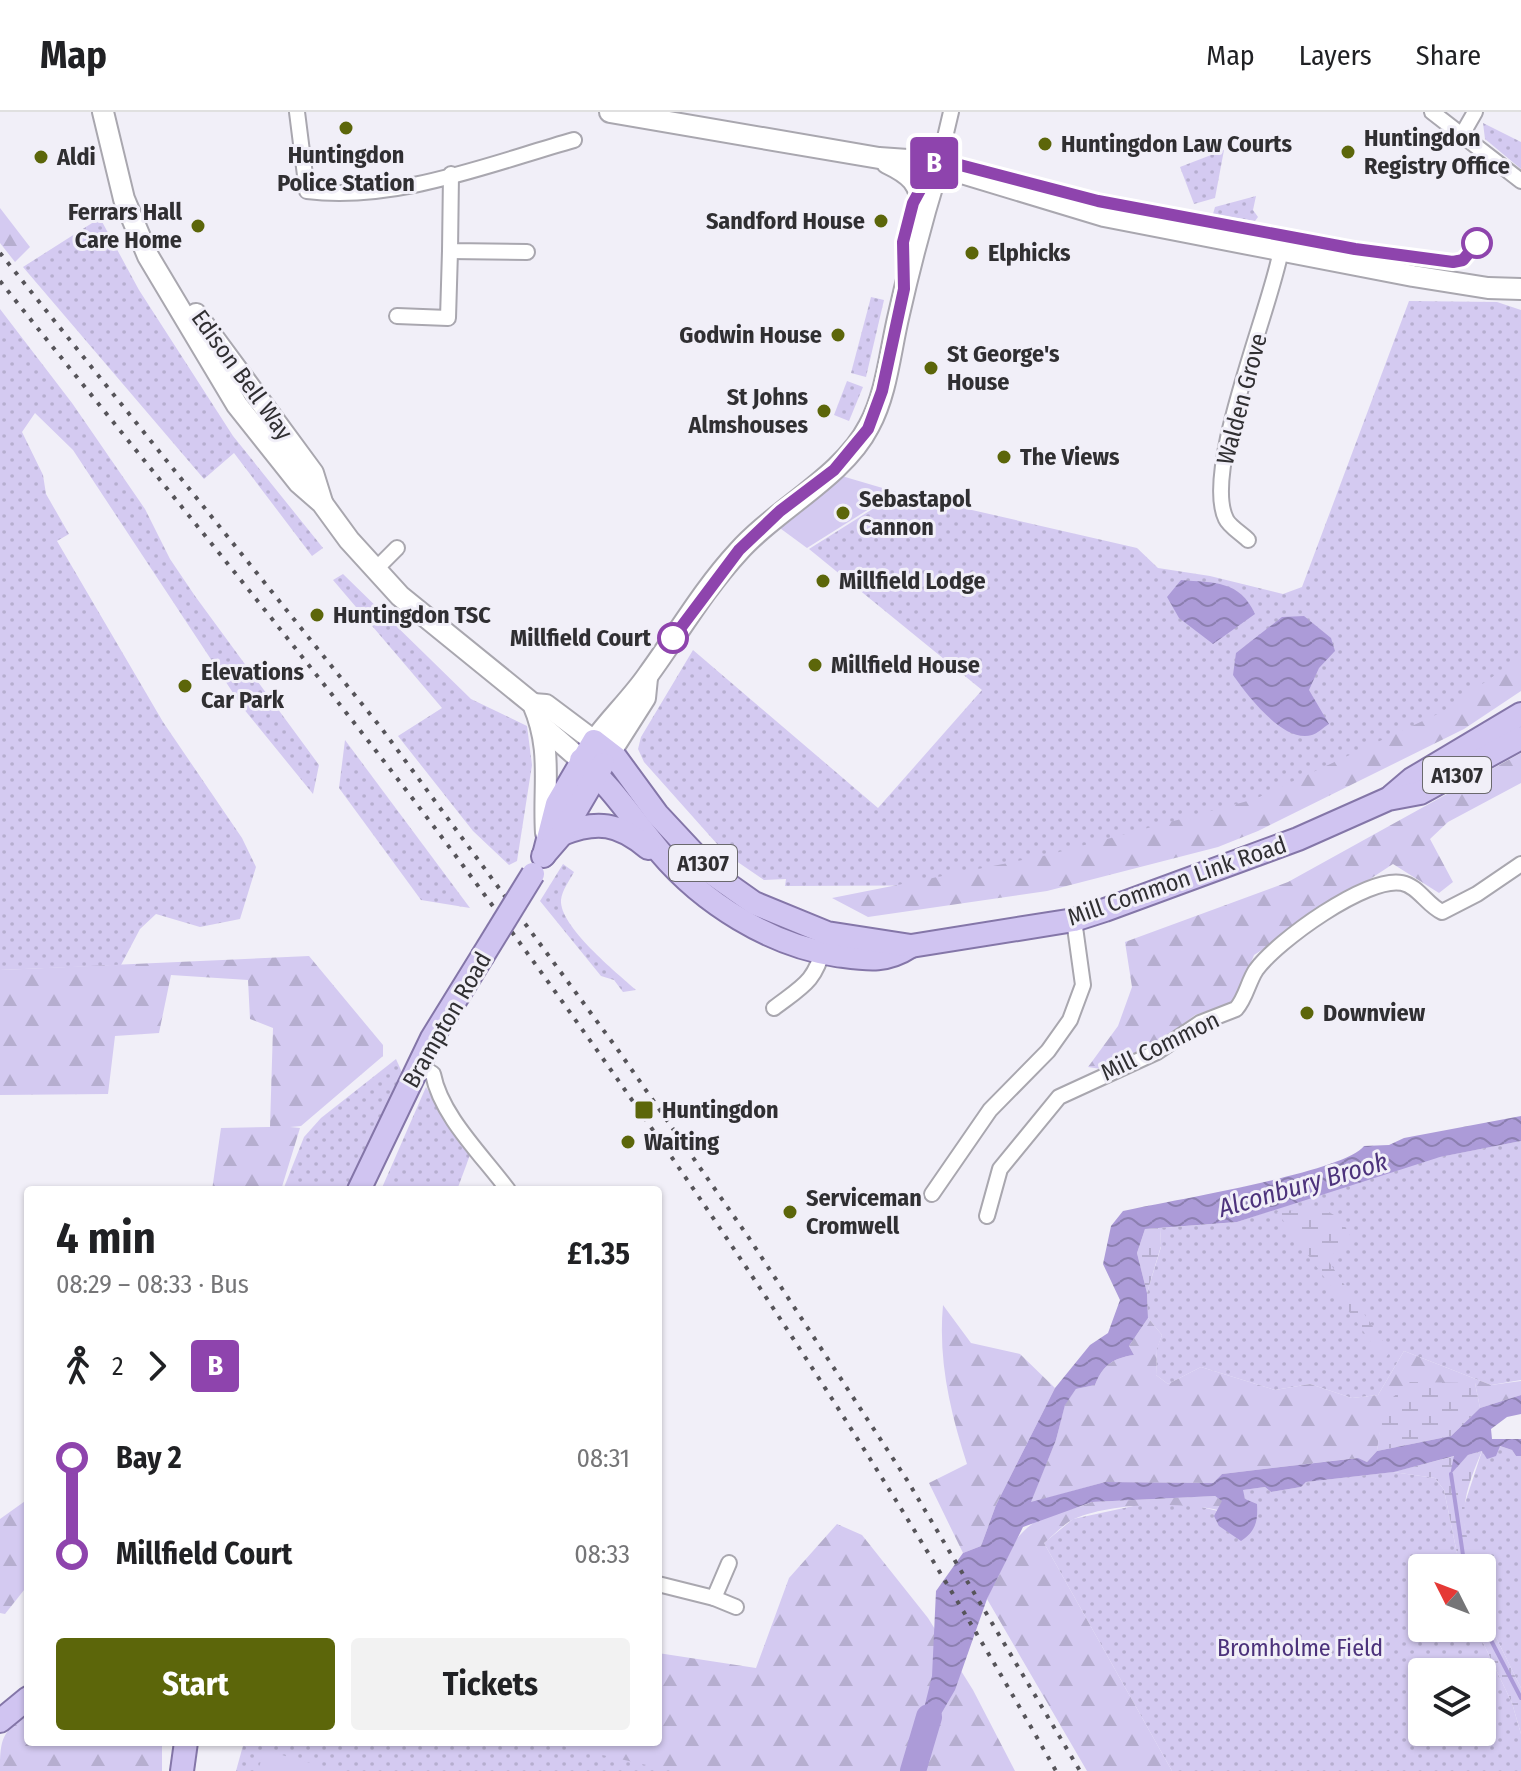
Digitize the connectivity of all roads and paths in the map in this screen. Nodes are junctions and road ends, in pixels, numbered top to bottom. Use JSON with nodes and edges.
{"nodes":[{"id":1,"x":103,"y":112,"type":"edge"},
{"id":2,"x":297,"y":112,"type":"edge"},
{"id":3,"x":610,"y":112,"type":"edge"},
{"id":4,"x":951,"y":112,"type":"edge"},
{"id":5,"x":1432,"y":112,"type":"edge"},
{"id":6,"x":1475,"y":112,"type":"edge"},
{"id":7,"x":1463,"y":133,"type":"junction"},
{"id":8,"x":574,"y":140,"type":"dead end"},
{"id":9,"x":879,"y":158,"type":"junction"},
{"id":10,"x":936,"y":166,"type":"junction"},
{"id":11,"x":451,"y":174,"type":"junction"},
{"id":12,"x":1521,"y":181,"type":"edge"},
{"id":13,"x":922,"y":222,"type":"junction"},
{"id":14,"x":1281,"y":250,"type":"junction"},
{"id":15,"x":450,"y":251,"type":"junction"},
{"id":16,"x":527,"y":252,"type":"dead end"},
{"id":17,"x":148,"y":256,"type":"junction"},
{"id":18,"x":1521,"y":289,"type":"edge"},
{"id":19,"x":397,"y":316,"type":"dead end"},
{"id":20,"x":273,"y":419,"type":"junction"},
{"id":21,"x":253,"y":425,"type":"junction"},
{"id":22,"x":322,"y":503,"type":"junction"},
{"id":23,"x":1248,"y":540,"type":"dead end"},
{"id":24,"x":397,"y":548,"type":"dead end"},
{"id":25,"x":375,"y":570,"type":"junction"},
{"id":26,"x":533,"y":704,"type":"junction"},
{"id":27,"x":1521,"y":714,"type":"edge"},
{"id":28,"x":542,"y":726,"type":"junction"},
{"id":29,"x":1521,"y":738,"type":"edge"},
{"id":30,"x":595,"y":757,"type":"junction"},
{"id":31,"x":1388,"y":799,"type":"junction"},
{"id":32,"x":546,"y":850,"type":"junction"},
{"id":33,"x":661,"y":853,"type":"junction"},
{"id":34,"x":1521,"y":864,"type":"edge"},
{"id":35,"x":1074,"y":920,"type":"junction"},
{"id":36,"x":824,"y":943,"type":"junction"},
{"id":37,"x":774,"y":1008,"type":"dead end"},
{"id":38,"x":419,"y":1065,"type":"junction"},
{"id":39,"x":361,"y":1186,"type":"edge"},
{"id":40,"x":505,"y":1186,"type":"edge"},
{"id":41,"x":932,"y":1194,"type":"dead end"},
{"id":42,"x":987,"y":1216,"type":"dead end"},
{"id":43,"x":729,"y":1563,"type":"dead end"},
{"id":44,"x":662,"y":1585,"type":"edge"},
{"id":45,"x":714,"y":1598,"type":"junction"},
{"id":46,"x":736,"y":1607,"type":"dead end"},
{"id":47,"x":24,"y":1701,"type":"edge"},
{"id":48,"x":0,"y":1721,"type":"edge"},
{"id":49,"x":178,"y":1746,"type":"edge"},
{"id":50,"x":185,"y":1746,"type":"edge"},
{"id":51,"x":181,"y":1771,"type":"edge"}],
"edges":[{"from":1,"to":17,"type":"main road","name":"Edison Bell Way"},
{"from":2,"to":11,"type":"street"},
{"from":3,"to":9,"type":"main road"},
{"from":4,"to":10,"type":"street"},
{"from":5,"to":7,"type":"street"},
{"from":6,"to":7,"type":"street"},
{"from":7,"to":12,"type":"street"},
{"from":8,"to":11,"type":"street"},
{"from":9,"to":10,"type":"main road"},
{"from":9,"to":13,"type":"main road"},
{"from":10,"to":13,"type":"main road","name":"Brampton Road"},
{"from":10,"to":14,"type":"main road"},
{"from":11,"to":15,"type":"street"},
{"from":13,"to":30,"type":"main road","name":"Brampton Road"},
{"from":14,"to":18,"type":"main road"},
{"from":14,"to":23,"type":"street","name":"Walden Grove"},
{"from":15,"to":16,"type":"street"},
{"from":15,"to":19,"type":"street"},
{"from":17,"to":20,"type":"main road","name":"Edison Bell Way"},
{"from":17,"to":21,"type":"main road","name":"Edison Bell Way"},
{"from":20,"to":21,"type":"street"},
{"from":20,"to":22,"type":"main road","name":"Edison Bell Way"},
{"from":21,"to":22,"type":"main road","name":"Edison Bell Way"},
{"from":22,"to":25,"type":"main road","name":"Edison Bell Way"},
{"from":24,"to":25,"type":"street"},
{"from":25,"to":26,"type":"main road","name":"Edison Bell Way"},
{"from":26,"to":28,"type":"main road","name":"Edison Bell Way"},
{"from":26,"to":30,"type":"main road","name":"Edison Bell Way"},
{"from":27,"to":31,"type":"main road","name":"Mill Common Link Road","number":"A1307"},
{"from":28,"to":30,"type":"main road","name":"Mill Common Link Road"},
{"from":28,"to":32,"type":"main road"},
{"from":29,"to":31,"type":"main road","name":"Mill Common Link Road","number":"A1307"},
{"from":30,"to":32,"type":"main road","name":"Brampton Road"},
{"from":30,"to":33,"type":"main road","name":"Mill Common Link Road"},
{"from":30,"to":36,"type":"main road","name":"Mill Common Link Road","number":"A1307"},
{"from":31,"to":35,"type":"main road","name":"Mill Common Link Road","number":"A1307"},
{"from":32,"to":33,"type":"main road","number":"A1307"},
{"from":32,"to":38,"type":"main road","name":"Brampton Road","bridge":true},
{"from":33,"to":36,"type":"main road","name":"Mill Common Link Road","number":"A1307"},
{"from":34,"to":42,"type":"street","name":"Mill Common"},
{"from":35,"to":36,"type":"main road","name":"Mill Common Link Road","number":"A1307"},
{"from":35,"to":41,"type":"street"},
{"from":36,"to":37,"type":"street"},
{"from":38,"to":39,"type":"main road","name":"Brampton Road"},
{"from":38,"to":40,"type":"street"},
{"from":43,"to":45,"type":"street"},
{"from":44,"to":45,"type":"street"},
{"from":45,"to":46,"type":"street"},
{"from":47,"to":48,"type":"main road"},
{"from":49,"to":51,"type":"main road"},
{"from":50,"to":51,"type":"main road"}]}
